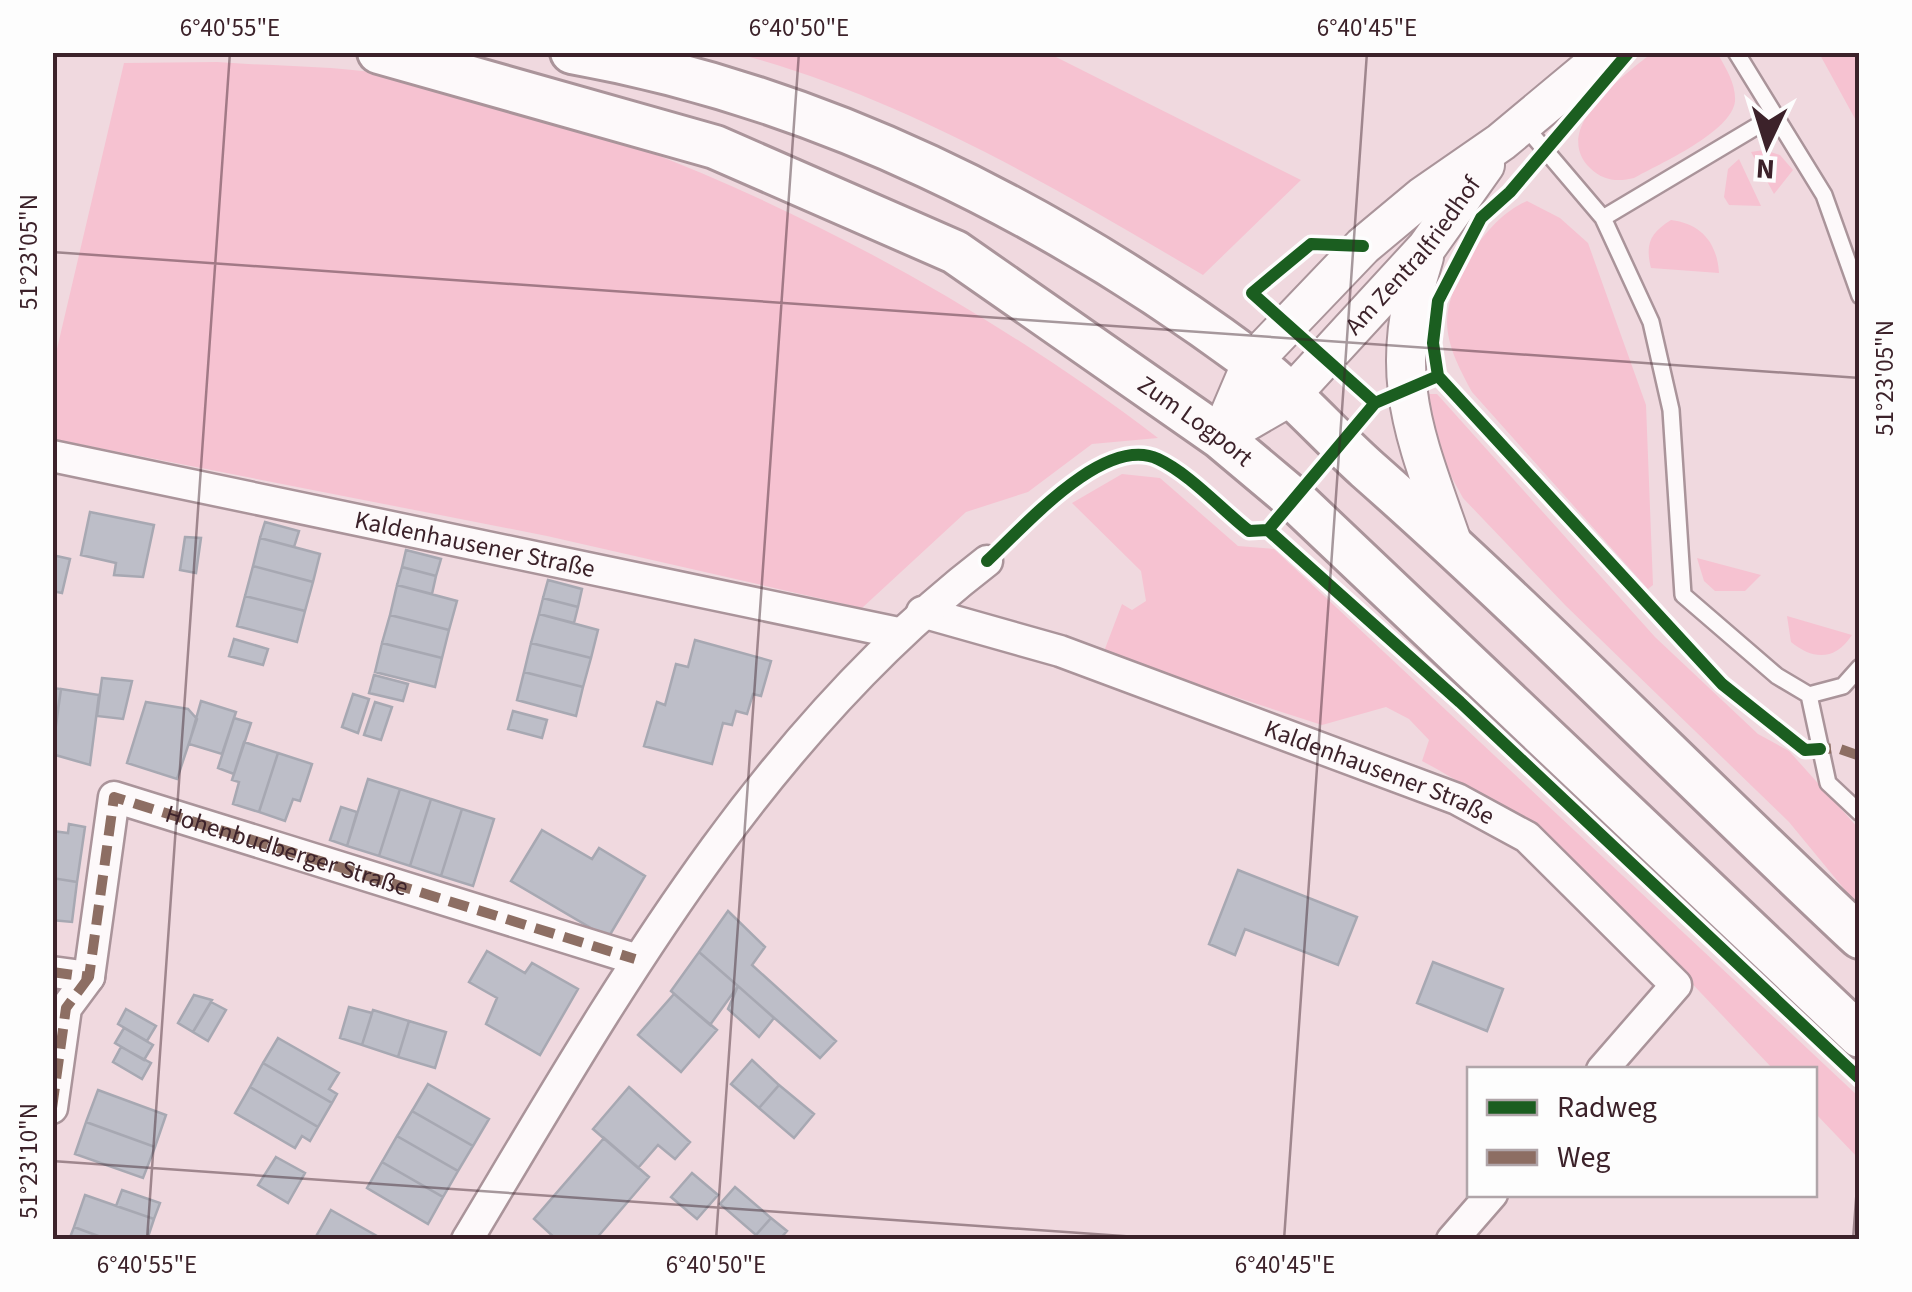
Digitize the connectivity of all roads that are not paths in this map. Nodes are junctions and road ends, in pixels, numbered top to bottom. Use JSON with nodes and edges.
{"nodes":[{"id":1,"x":379,"y":52,"type":"edge"},
{"id":2,"x":572,"y":52,"type":"edge"},
{"id":3,"x":1609,"y":52,"type":"edge"},
{"id":4,"x":1736,"y":52,"type":"edge"},
{"id":5,"x":1774,"y":116,"type":"junction"},
{"id":6,"x":1512,"y":133,"type":"junction"},
{"id":7,"x":1603,"y":218,"type":"junction"},
{"id":8,"x":1427,"y":246,"type":"junction"},
{"id":9,"x":1860,"y":296,"type":"edge"},
{"id":10,"x":1252,"y":362,"type":"junction"},
{"id":11,"x":1290,"y":397,"type":"junction"},
{"id":12,"x":1220,"y":437,"type":"junction"},
{"id":13,"x":52,"y":456,"type":"edge"},
{"id":14,"x":1453,"y":545,"type":"junction"},
{"id":15,"x":987,"y":560,"type":"dead end"},
{"id":16,"x":922,"y":612,"type":"junction"},
{"id":17,"x":898,"y":633,"type":"junction"},
{"id":18,"x":1860,"y":667,"type":"edge"},
{"id":19,"x":1809,"y":694,"type":"junction"},
{"id":20,"x":1860,"y":812,"type":"edge"},
{"id":21,"x":1860,"y":937,"type":"edge"},
{"id":22,"x":635,"y":958,"type":"junction"},
{"id":23,"x":52,"y":972,"type":"edge"},
{"id":24,"x":89,"y":977,"type":"junction"},
{"id":25,"x":1860,"y":1036,"type":"edge"},
{"id":26,"x":1605,"y":1067,"type":"edge"},
{"id":27,"x":52,"y":1108,"type":"edge"},
{"id":28,"x":1489,"y":1197,"type":"edge"},
{"id":29,"x":467,"y":1240,"type":"edge"},
{"id":30,"x":1452,"y":1240,"type":"edge"}],
"edges":[{"from":1,"to":12,"type":"main road","name":"Zum Logport"},
{"from":2,"to":10,"type":"main road"},
{"from":3,"to":6,"type":"street","name":"Am Zentralfriedhof"},
{"from":4,"to":5,"type":"lane"},
{"from":5,"to":7,"type":"lane"},
{"from":5,"to":9,"type":"lane"},
{"from":6,"to":7,"type":"lane"},
{"from":6,"to":8,"type":"street","name":"Am Zentralfriedhof"},
{"from":6,"to":10,"type":"street","name":"Am Zentralfriedhof"},
{"from":7,"to":19,"type":"lane"},
{"from":8,"to":11,"type":"street","name":"Am Zentralfriedhof"},
{"from":8,"to":14,"type":"street"},
{"from":10,"to":11,"type":"main road"},
{"from":10,"to":12,"type":"street","name":"Am Zentralfriedhof"},
{"from":11,"to":12,"type":"street","name":"Am Zentralfriedhof"},
{"from":11,"to":14,"type":"main road"},
{"from":12,"to":25,"type":"main road","name":"Zum Logport"},
{"from":13,"to":17,"type":"street","name":"Kaldenhausener Straße"},
{"from":14,"to":21,"type":"main road"},
{"from":15,"to":16,"type":"street"},
{"from":16,"to":17,"type":"street"},
{"from":16,"to":26,"type":"street","name":"Kaldenhausener Straße"},
{"from":17,"to":22,"type":"street"},
{"from":18,"to":19,"type":"lane"},
{"from":19,"to":20,"type":"lane"},
{"from":22,"to":24,"type":"street","name":"Hohenbudberger Straße"},
{"from":22,"to":29,"type":"street"},
{"from":23,"to":24,"type":"street"},
{"from":24,"to":27,"type":"street","name":"Hohenbudberger Straße"},
{"from":28,"to":30,"type":"street"}]}
